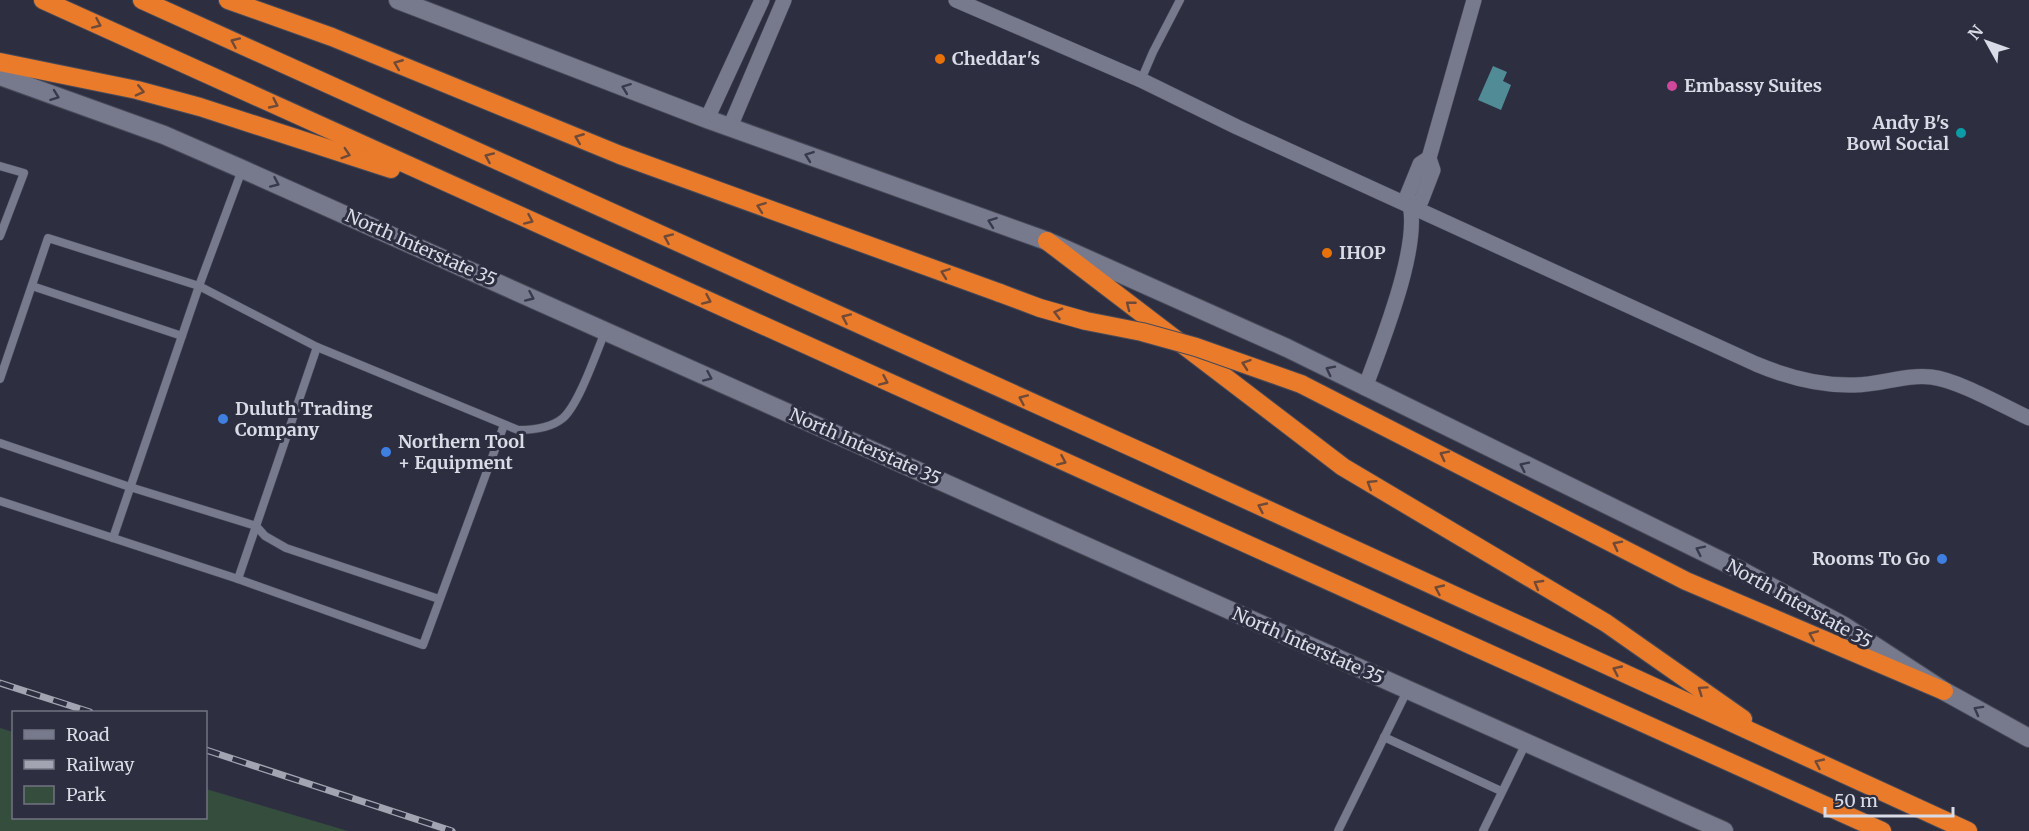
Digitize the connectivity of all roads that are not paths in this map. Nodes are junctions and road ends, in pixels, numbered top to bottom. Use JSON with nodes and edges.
{"nodes":[{"id":1,"x":43,"y":0,"type":"edge"},
{"id":2,"x":142,"y":0,"type":"edge"},
{"id":3,"x":228,"y":0,"type":"edge"},
{"id":4,"x":399,"y":0,"type":"edge"},
{"id":5,"x":762,"y":0,"type":"edge"},
{"id":6,"x":784,"y":0,"type":"edge"},
{"id":7,"x":956,"y":0,"type":"edge"},
{"id":8,"x":1180,"y":0,"type":"edge"},
{"id":9,"x":1474,"y":0,"type":"edge"},
{"id":10,"x":0,"y":62,"type":"edge"},
{"id":11,"x":0,"y":76,"type":"edge"},
{"id":12,"x":1141,"y":80,"type":"junction"},
{"id":13,"x":707,"y":119,"type":"junction"},
{"id":14,"x":730,"y":127,"type":"junction"},
{"id":15,"x":0,"y":166,"type":"edge"},
{"id":16,"x":242,"y":169,"type":"junction"},
{"id":17,"x":476,"y":196,"type":"junction"},
{"id":18,"x":1412,"y":206,"type":"junction"},
{"id":19,"x":0,"y":236,"type":"edge"},
{"id":20,"x":1047,"y":241,"type":"junction"},
{"id":21,"x":32,"y":286,"type":"junction"},
{"id":22,"x":199,"y":286,"type":"junction"},
{"id":23,"x":606,"y":331,"type":"junction"},
{"id":24,"x":182,"y":336,"type":"junction"},
{"id":25,"x":317,"y":347,"type":"junction"},
{"id":26,"x":0,"y":379,"type":"edge"},
{"id":27,"x":1365,"y":388,"type":"junction"},
{"id":28,"x":2029,"y":418,"type":"edge"},
{"id":29,"x":504,"y":425,"type":"junction"},
{"id":30,"x":0,"y":443,"type":"edge"},
{"id":31,"x":130,"y":487,"type":"junction"},
{"id":32,"x":0,"y":501,"type":"edge"},
{"id":33,"x":256,"y":526,"type":"junction"},
{"id":34,"x":113,"y":538,"type":"junction"},
{"id":35,"x":238,"y":579,"type":"junction"},
{"id":36,"x":439,"y":599,"type":"junction"},
{"id":37,"x":1407,"y":691,"type":"junction"},
{"id":38,"x":1944,"y":691,"type":"junction"},
{"id":39,"x":1384,"y":737,"type":"junction"},
{"id":40,"x":2029,"y":738,"type":"edge"},
{"id":41,"x":1526,"y":743,"type":"junction"},
{"id":42,"x":1784,"y":747,"type":"junction"},
{"id":43,"x":1501,"y":791,"type":"junction"},
{"id":44,"x":1338,"y":831,"type":"edge"},
{"id":45,"x":1483,"y":831,"type":"edge"},
{"id":46,"x":1724,"y":831,"type":"edge"},
{"id":47,"x":1882,"y":831,"type":"edge"},
{"id":48,"x":1968,"y":831,"type":"edge"}],
"edges":[{"from":1,"to":17,"type":"highway","one_way":true},
{"from":42,"to":2,"type":"highway","one_way":true},
{"from":38,"to":3,"type":"highway","one_way":true,"bridge":true},
{"from":13,"to":4,"type":"main road","name":"North Interstate 35","one_way":true},
{"from":5,"to":13,"type":"street"},
{"from":6,"to":14,"type":"street"},
{"from":7,"to":12,"type":"street"},
{"from":8,"to":12,"type":"lane"},
{"from":9,"to":18,"type":"street"},
{"from":10,"to":17,"type":"highway","one_way":true},
{"from":11,"to":16,"type":"main road","name":"North Interstate 35","one_way":true},
{"from":12,"to":18,"type":"street"},
{"from":13,"to":14,"type":"main road","name":"North Interstate 35"},
{"from":20,"to":14,"type":"main road","name":"North Interstate 35","one_way":true},
{"from":15,"to":19,"type":"lane"},
{"from":16,"to":22,"type":"lane"},
{"from":16,"to":23,"type":"main road","name":"North Interstate 35","one_way":true},
{"from":17,"to":47,"type":"highway","one_way":true},
{"from":18,"to":27,"type":"street"},
{"from":18,"to":28,"type":"street"},
{"from":27,"to":20,"type":"main road","name":"North Interstate 35","one_way":true},
{"from":42,"to":20,"type":"highway","one_way":true},
{"from":21,"to":22,"type":"lane"},
{"from":21,"to":24,"type":"lane"},
{"from":21,"to":26,"type":"lane"},
{"from":22,"to":24,"type":"lane"},
{"from":22,"to":25,"type":"lane"},
{"from":23,"to":29,"type":"lane"},
{"from":23,"to":37,"type":"main road","name":"North Interstate 35","one_way":true},
{"from":24,"to":31,"type":"lane"},
{"from":25,"to":29,"type":"lane"},
{"from":25,"to":33,"type":"lane"},
{"from":38,"to":27,"type":"main road","name":"North Interstate 35","one_way":true},
{"from":29,"to":36,"type":"lane"},
{"from":30,"to":31,"type":"lane"},
{"from":31,"to":33,"type":"lane"},
{"from":31,"to":34,"type":"lane"},
{"from":32,"to":34,"type":"lane"},
{"from":33,"to":35,"type":"lane"},
{"from":33,"to":36,"type":"lane"},
{"from":34,"to":35,"type":"lane"},
{"from":35,"to":36,"type":"lane"},
{"from":37,"to":39,"type":"lane"},
{"from":37,"to":41,"type":"main road","name":"North Interstate 35"},
{"from":40,"to":38,"type":"main road","name":"North Interstate 35","one_way":true},
{"from":39,"to":43,"type":"lane"},
{"from":39,"to":44,"type":"lane"},
{"from":41,"to":43,"type":"lane"},
{"from":41,"to":46,"type":"main road","name":"North Interstate 35"},
{"from":48,"to":42,"type":"highway","one_way":true},
{"from":43,"to":45,"type":"lane"}]}
